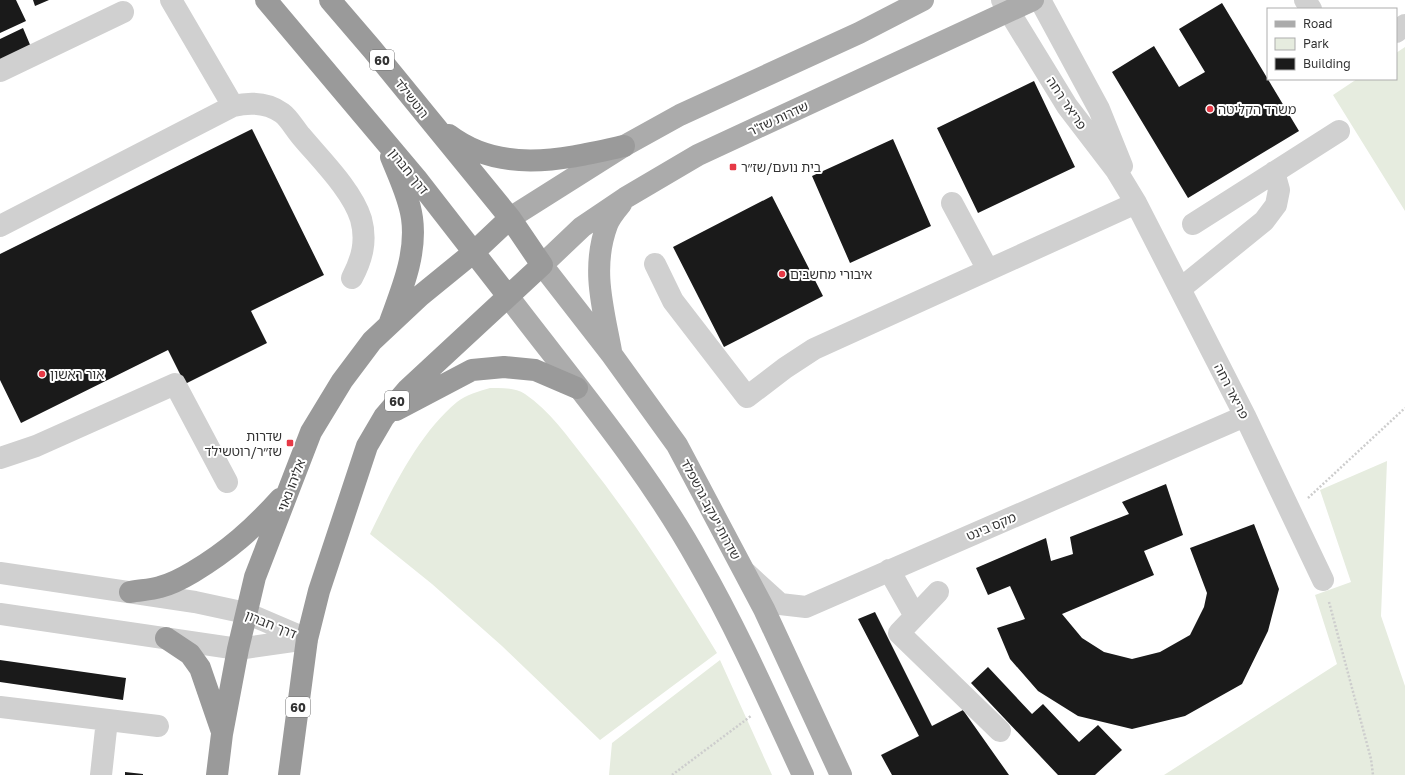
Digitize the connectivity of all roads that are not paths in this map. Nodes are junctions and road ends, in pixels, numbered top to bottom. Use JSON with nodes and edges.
{"nodes":[{"id":1,"x":171,"y":0,"type":"edge"},
{"id":2,"x":266,"y":0,"type":"edge"},
{"id":3,"x":330,"y":0,"type":"edge"},
{"id":4,"x":923,"y":0,"type":"edge"},
{"id":5,"x":1033,"y":0,"type":"edge"},
{"id":6,"x":1040,"y":0,"type":"edge"},
{"id":7,"x":1005,"y":6,"type":"edge"},
{"id":8,"x":344,"y":9,"type":"edge"},
{"id":9,"x":123,"y":12,"type":"dead end"},
{"id":10,"x":1405,"y":25,"type":"edge"},
{"id":11,"x":1397,"y":31,"type":"edge"},
{"id":12,"x":0,"y":71,"type":"edge"},
{"id":13,"x":233,"y":106,"type":"junction"},
{"id":14,"x":431,"y":123,"type":"junction"},
{"id":15,"x":1339,"y":131,"type":"dead end"},
{"id":16,"x":384,"y":140,"type":"junction"},
{"id":17,"x":624,"y":146,"type":"junction"},
{"id":18,"x":1274,"y":172,"type":"junction"},
{"id":19,"x":625,"y":198,"type":"junction"},
{"id":20,"x":952,"y":203,"type":"dead end"},
{"id":21,"x":1136,"y":203,"type":"junction"},
{"id":22,"x":510,"y":218,"type":"junction"},
{"id":23,"x":1193,"y":224,"type":"dead end"},
{"id":24,"x":0,"y":226,"type":"edge"},
{"id":25,"x":474,"y":252,"type":"junction"},
{"id":26,"x":655,"y":264,"type":"dead end"},
{"id":27,"x":542,"y":265,"type":"junction"},
{"id":28,"x":988,"y":270,"type":"junction"},
{"id":29,"x":352,"y":278,"type":"dead end"},
{"id":30,"x":1180,"y":289,"type":"junction"},
{"id":31,"x":507,"y":295,"type":"junction"},
{"id":32,"x":389,"y":325,"type":"junction"},
{"id":33,"x":612,"y":355,"type":"junction"},
{"id":34,"x":577,"y":388,"type":"junction"},
{"id":35,"x":1245,"y":416,"type":"junction"},
{"id":36,"x":384,"y":417,"type":"junction"},
{"id":37,"x":0,"y":458,"type":"edge"},
{"id":38,"x":228,"y":482,"type":"dead end"},
{"id":39,"x":289,"y":490,"type":"junction"},
{"id":40,"x":889,"y":570,"type":"junction"},
{"id":41,"x":744,"y":571,"type":"junction"},
{"id":42,"x":0,"y":573,"type":"edge"},
{"id":43,"x":1323,"y":580,"type":"road end"},
{"id":44,"x":130,"y":592,"type":"junction"},
{"id":45,"x":938,"y":592,"type":"dead end"},
{"id":46,"x":246,"y":613,"type":"junction"},
{"id":47,"x":0,"y":614,"type":"edge"},
{"id":48,"x":915,"y":616,"type":"junction"},
{"id":49,"x":166,"y":638,"type":"junction"},
{"id":50,"x":307,"y":639,"type":"junction"},
{"id":51,"x":238,"y":649,"type":"junction"},
{"id":52,"x":0,"y":707,"type":"edge"},
{"id":53,"x":107,"y":720,"type":"junction"},
{"id":54,"x":158,"y":726,"type":"dead end"},
{"id":55,"x":1000,"y":731,"type":"dead end"},
{"id":56,"x":222,"y":734,"type":"junction"},
{"id":57,"x":101,"y":775,"type":"edge"},
{"id":58,"x":217,"y":775,"type":"edge"},
{"id":59,"x":289,"y":775,"type":"edge"},
{"id":60,"x":803,"y":775,"type":"edge"},
{"id":61,"x":842,"y":775,"type":"edge"}],
"edges":[{"from":1,"to":13,"type":"street"},
{"from":2,"to":16,"type":"highway","name":"דרך חברון"},
{"from":3,"to":8,"type":"highway","name":"רוטשילד","number":"60"},
{"from":4,"to":17,"type":"main road"},
{"from":5,"to":7,"type":"main road","name":"שדרות שז\"ר"},
{"from":6,"to":21,"type":"street","name":"פריאר רחה"},
{"from":7,"to":19,"type":"main road","name":"שדרות שז\"ר"},
{"from":7,"to":21,"type":"street","name":"פריאר רחה"},
{"from":8,"to":14,"type":"highway","name":"רוטשילד","number":"60"},
{"from":9,"to":12,"type":"street"},
{"from":10,"to":11,"type":"street"},
{"from":13,"to":24,"type":"street"},
{"from":13,"to":29,"type":"street"},
{"from":14,"to":17,"type":"highway"},
{"from":14,"to":22,"type":"highway","number":"60"},
{"from":15,"to":18,"type":"street"},
{"from":16,"to":25,"type":"highway","name":"דרך חברון"},
{"from":16,"to":32,"type":"highway"},
{"from":17,"to":22,"type":"main road"},
{"from":18,"to":23,"type":"street"},
{"from":18,"to":30,"type":"street"},
{"from":19,"to":27,"type":"main road","name":"שדרות שז\"ר"},
{"from":19,"to":33,"type":"main road"},
{"from":20,"to":28,"type":"street"},
{"from":21,"to":28,"type":"street"},
{"from":21,"to":30,"type":"street","name":"פריאר רחה"},
{"from":22,"to":25,"type":"highway"},
{"from":22,"to":27,"type":"highway","number":"60"},
{"from":25,"to":31,"type":"highway","name":"דרך חברון"},
{"from":25,"to":32,"type":"highway","name":"אליהו נאוי"},
{"from":26,"to":28,"type":"street"},
{"from":27,"to":31,"type":"highway","number":"60"},
{"from":27,"to":33,"type":"main road","name":"שדרות יעקב גרשפלד"},
{"from":30,"to":35,"type":"street","name":"פריאר רחה"},
{"from":31,"to":34,"type":"main road"},
{"from":31,"to":36,"type":"highway","number":"60"},
{"from":32,"to":39,"type":"highway","name":"אליהו נאוי"},
{"from":33,"to":41,"type":"main road","name":"שדרות יעקב גרשפלד"},
{"from":34,"to":36,"type":"highway"},
{"from":34,"to":60,"type":"main road"},
{"from":35,"to":40,"type":"street","name":"מקס בינט"},
{"from":35,"to":43,"type":"street","name":"פריאר רחה"},
{"from":36,"to":50,"type":"highway","number":"60"},
{"from":37,"to":38,"type":"street"},
{"from":39,"to":44,"type":"highway"},
{"from":39,"to":46,"type":"highway","name":"אליהו נאוי"},
{"from":40,"to":41,"type":"street","name":"מקס בינט"},
{"from":40,"to":48,"type":"street"},
{"from":41,"to":61,"type":"main road","name":"שדרות יעקב גרשפלד"},
{"from":42,"to":44,"type":"street","name":"דרך חברון"},
{"from":44,"to":46,"type":"street","name":"דרך חברון"},
{"from":45,"to":48,"type":"street"},
{"from":46,"to":50,"type":"street","name":"דרך חברון"},
{"from":46,"to":51,"type":"highway","name":"אליהו נאוי"},
{"from":47,"to":49,"type":"street","name":"דרך חברון"},
{"from":48,"to":55,"type":"street"},
{"from":49,"to":51,"type":"street","name":"דרך חברון"},
{"from":49,"to":56,"type":"highway"},
{"from":50,"to":51,"type":"street","name":"דרך חברון"},
{"from":50,"to":59,"type":"highway","number":"60"},
{"from":51,"to":56,"type":"highway","name":"אליהו נאוי"},
{"from":52,"to":53,"type":"street"},
{"from":53,"to":54,"type":"street"},
{"from":53,"to":57,"type":"street"},
{"from":56,"to":58,"type":"highway","name":"אליהו נאוי"}]}
